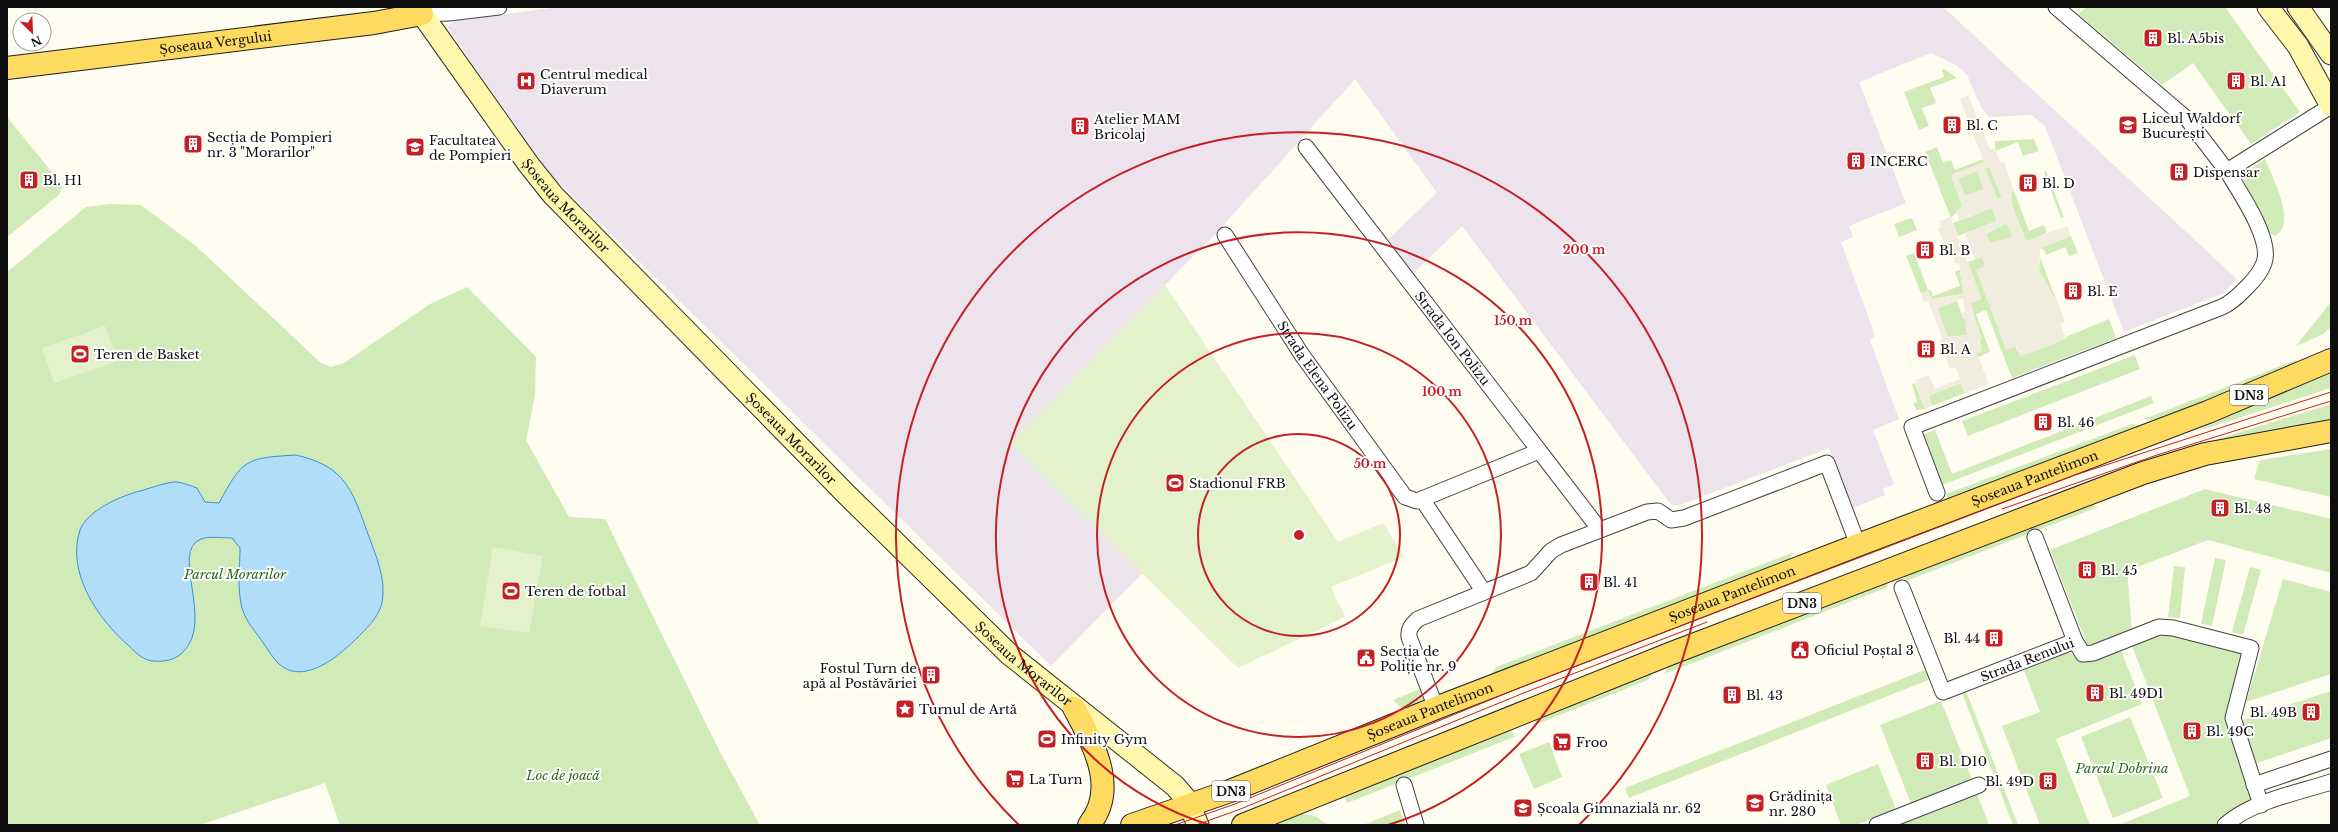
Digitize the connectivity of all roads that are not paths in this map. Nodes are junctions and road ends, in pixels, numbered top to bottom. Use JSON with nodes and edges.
{"nodes":[{"id":1,"x":499,"y":7,"type":"edge"},
{"id":2,"x":2056,"y":7,"type":"edge"},
{"id":3,"x":2268,"y":7,"type":"edge"},
{"id":4,"x":2298,"y":7,"type":"edge"},
{"id":5,"x":420,"y":10,"type":"edge"},
{"id":6,"x":2331,"y":54,"type":"edge"},
{"id":7,"x":7,"y":68,"type":"edge"},
{"id":8,"x":2331,"y":106,"type":"edge"},
{"id":9,"x":1306,"y":147,"type":"dead end"},
{"id":10,"x":2227,"y":171,"type":"junction"},
{"id":11,"x":1225,"y":235,"type":"dead end"},
{"id":12,"x":2331,"y":352,"type":"edge"},
{"id":13,"x":2331,"y":360,"type":"edge"},
{"id":14,"x":2298,"y":375,"type":"junction"},
{"id":15,"x":2331,"y":431,"type":"edge"},
{"id":16,"x":1539,"y":451,"type":"junction"},
{"id":17,"x":1937,"y":493,"type":"dead end"},
{"id":18,"x":1422,"y":499,"type":"junction"},
{"id":19,"x":1600,"y":530,"type":"junction"},
{"id":20,"x":2035,"y":537,"type":"dead end"},
{"id":21,"x":1858,"y":544,"type":"junction"},
{"id":22,"x":1902,"y":588,"type":"dead end"},
{"id":23,"x":1484,"y":592,"type":"junction"},
{"id":24,"x":2074,"y":641,"type":"junction"},
{"id":25,"x":1074,"y":708,"type":"junction"},
{"id":26,"x":1436,"y":708,"type":"junction"},
{"id":27,"x":2331,"y":759,"type":"edge"},
{"id":28,"x":2331,"y":782,"type":"edge"},
{"id":29,"x":1404,"y":785,"type":"dead end"},
{"id":30,"x":1979,"y":785,"type":"dead end"},
{"id":31,"x":2254,"y":785,"type":"junction"},
{"id":32,"x":2261,"y":805,"type":"junction"},
{"id":33,"x":1284,"y":809,"type":"junction"},
{"id":34,"x":1194,"y":815,"type":"edge"},
{"id":35,"x":1089,"y":825,"type":"edge"},
{"id":36,"x":1132,"y":825,"type":"edge"},
{"id":37,"x":1243,"y":825,"type":"edge"},
{"id":38,"x":1268,"y":825,"type":"edge"},
{"id":39,"x":1416,"y":825,"type":"edge"},
{"id":40,"x":1877,"y":825,"type":"edge"},
{"id":41,"x":2225,"y":825,"type":"edge"}],
"edges":[{"from":1,"to":5,"type":"street"},
{"from":2,"to":10,"type":"street"},
{"from":3,"to":8,"type":"main road"},
{"from":4,"to":6,"type":"main road"},
{"from":5,"to":7,"type":"main road","name":"Șoseaua Vergului"},
{"from":5,"to":25,"type":"main road","name":"Șoseaua Morarilor"},
{"from":8,"to":10,"type":"street"},
{"from":9,"to":16,"type":"street","name":"Strada Ion Polizu"},
{"from":10,"to":17,"type":"street"},
{"from":11,"to":18,"type":"street","name":"Strada Elena Polizu"},
{"from":12,"to":14,"type":"main road"},
{"from":13,"to":14,"type":"main road","name":"Șoseaua Pantelimon","number":"DN3"},
{"from":14,"to":21,"type":"main road","name":"Șoseaua Pantelimon","number":"DN3"},
{"from":15,"to":33,"type":"main road","number":"DN3"},
{"from":16,"to":18,"type":"street"},
{"from":16,"to":19,"type":"street","name":"Strada Ion Polizu"},
{"from":18,"to":23,"type":"street"},
{"from":19,"to":21,"type":"street"},
{"from":19,"to":23,"type":"street"},
{"from":20,"to":24,"type":"street","name":"Strada Renului"},
{"from":21,"to":26,"type":"main road","name":"Șoseaua Pantelimon","number":"DN3"},
{"from":22,"to":24,"type":"street","name":"Strada Renului"},
{"from":23,"to":26,"type":"street"},
{"from":24,"to":31,"type":"street"},
{"from":25,"to":34,"type":"main road","name":"Șoseaua Morarilor"},
{"from":25,"to":35,"type":"main road"},
{"from":26,"to":34,"type":"main road","name":"Șoseaua Pantelimon","number":"DN3"},
{"from":27,"to":31,"type":"street"},
{"from":28,"to":32,"type":"street"},
{"from":29,"to":39,"type":"street"},
{"from":30,"to":40,"type":"street"},
{"from":31,"to":32,"type":"street"},
{"from":32,"to":41,"type":"street"},
{"from":33,"to":37,"type":"main road","number":"DN3"},
{"from":33,"to":38,"type":"main road"},
{"from":34,"to":36,"type":"main road","name":"Șoseaua Pantelimon","number":"DN3"}]}
